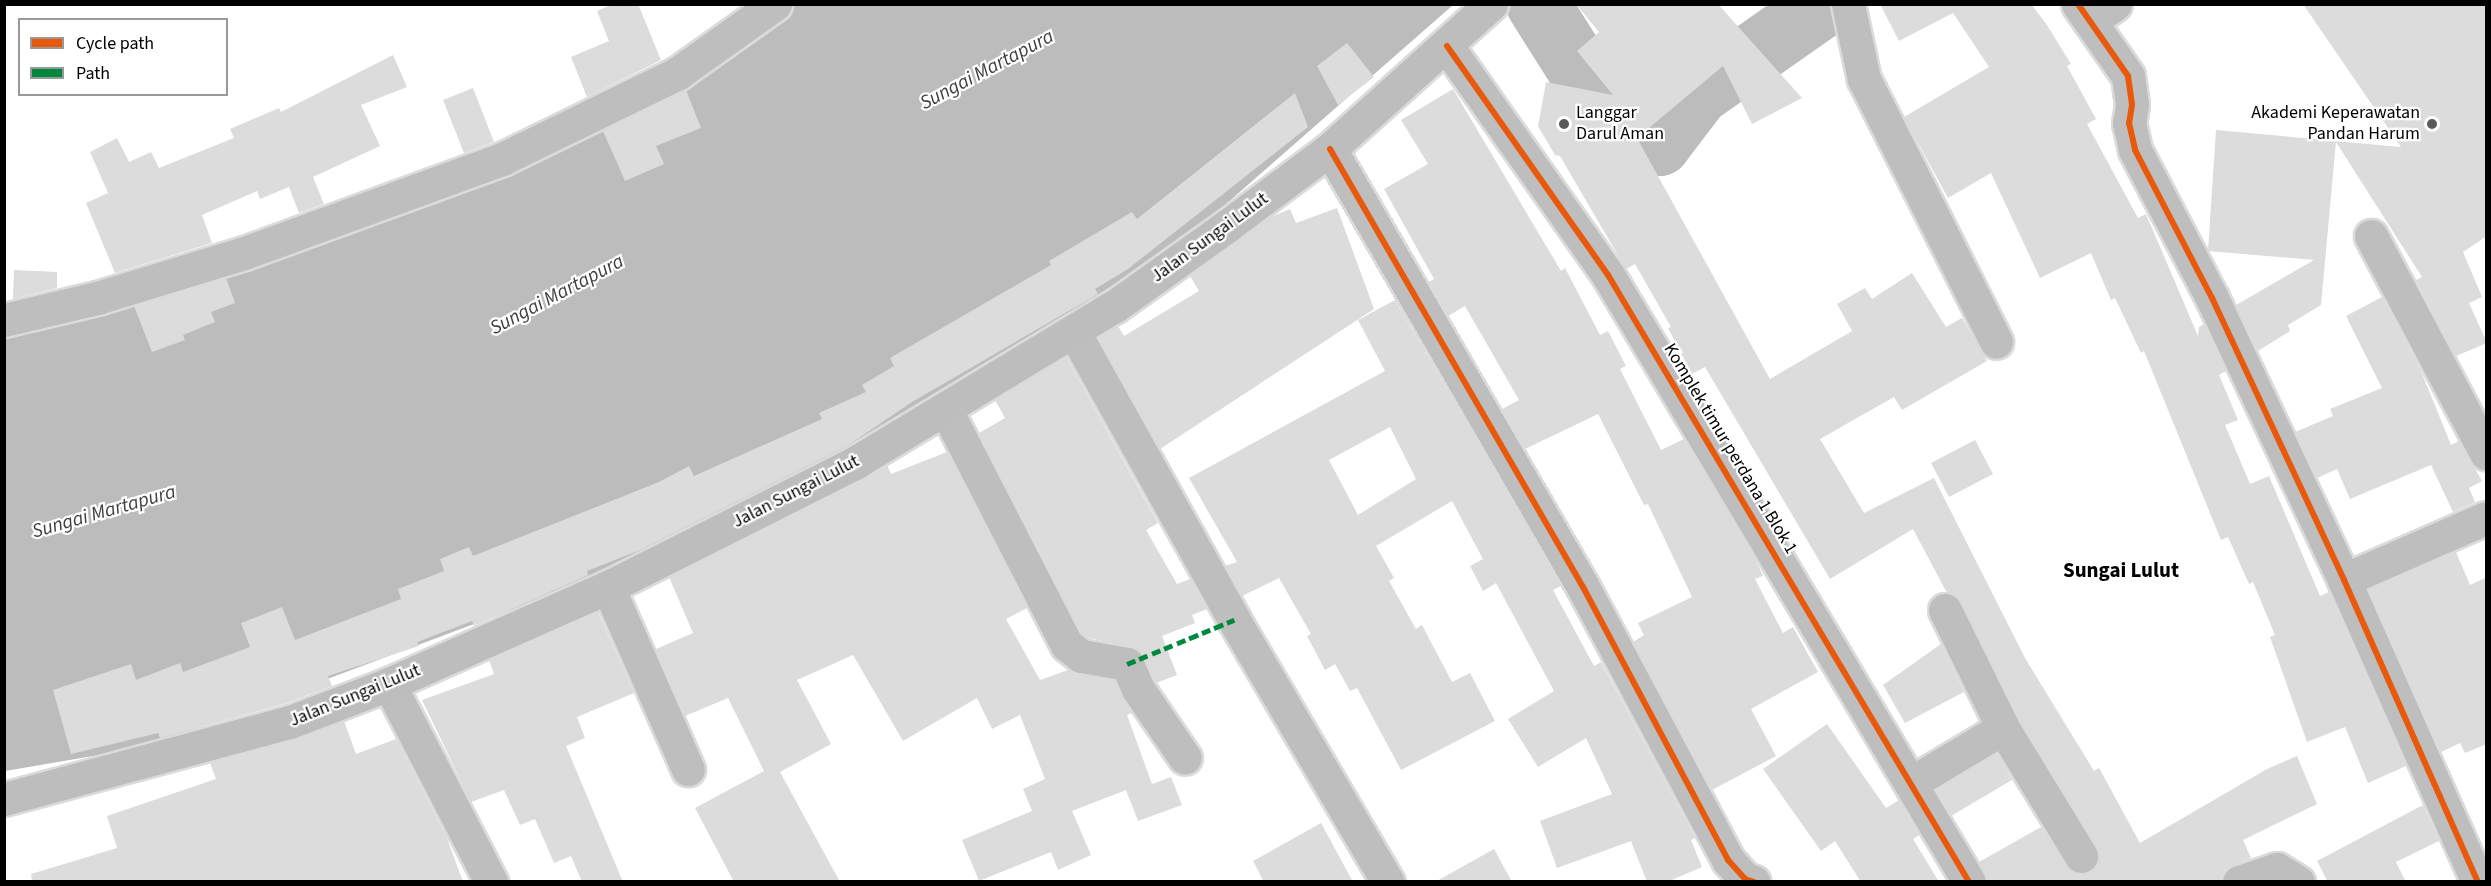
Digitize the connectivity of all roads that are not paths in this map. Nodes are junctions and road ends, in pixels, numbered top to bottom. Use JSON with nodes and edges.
{"nodes":[{"id":1,"x":775,"y":4,"type":"edge"},
{"id":2,"x":1491,"y":4,"type":"edge"},
{"id":3,"x":1848,"y":6,"type":"edge"},
{"id":4,"x":2095,"y":10,"type":"edge"},
{"id":5,"x":1447,"y":46,"type":"junction"},
{"id":6,"x":1330,"y":149,"type":"junction"},
{"id":7,"x":2371,"y":236,"type":"dead end"},
{"id":8,"x":4,"y":320,"type":"edge"},
{"id":9,"x":1074,"y":332,"type":"junction"},
{"id":10,"x":1996,"y":342,"type":"dead end"},
{"id":11,"x":946,"y":410,"type":"junction"},
{"id":12,"x":2487,"y":453,"type":"edge"},
{"id":13,"x":2487,"y":518,"type":"edge"},
{"id":14,"x":2344,"y":580,"type":"junction"},
{"id":15,"x":608,"y":587,"type":"junction"},
{"id":16,"x":1945,"y":610,"type":"dead end"},
{"id":17,"x":389,"y":684,"type":"junction"},
{"id":18,"x":2003,"y":728,"type":"junction"},
{"id":19,"x":1185,"y":758,"type":"dead end"},
{"id":20,"x":688,"y":768,"type":"dead end"},
{"id":21,"x":1911,"y":783,"type":"junction"},
{"id":22,"x":4,"y":799,"type":"edge"},
{"id":23,"x":2081,"y":856,"type":"dead end"},
{"id":24,"x":491,"y":882,"type":"edge"},
{"id":25,"x":1388,"y":882,"type":"edge"},
{"id":26,"x":1754,"y":882,"type":"edge"},
{"id":27,"x":1969,"y":882,"type":"edge"},
{"id":28,"x":2239,"y":882,"type":"edge"},
{"id":29,"x":2298,"y":882,"type":"edge"},
{"id":30,"x":2478,"y":882,"type":"edge"}],
"edges":[{"from":1,"to":8,"type":"street"},
{"from":2,"to":5,"type":"main road","name":"Jalan Sungai Lulut"},
{"from":3,"to":10,"type":"street"},
{"from":4,"to":14,"type":"street"},
{"from":5,"to":6,"type":"main road","name":"Jalan Sungai Lulut"},
{"from":5,"to":21,"type":"street","name":"Komplek timur perdana 1 Blok 1"},
{"from":6,"to":9,"type":"main road","name":"Jalan Sungai Lulut"},
{"from":6,"to":26,"type":"street"},
{"from":7,"to":12,"type":"street"},
{"from":9,"to":11,"type":"main road","name":"Jalan Sungai Lulut"},
{"from":9,"to":25,"type":"street"},
{"from":11,"to":15,"type":"main road","name":"Jalan Sungai Lulut"},
{"from":11,"to":19,"type":"street"},
{"from":13,"to":14,"type":"street"},
{"from":14,"to":30,"type":"street"},
{"from":15,"to":17,"type":"main road","name":"Jalan Sungai Lulut"},
{"from":15,"to":20,"type":"street"},
{"from":16,"to":18,"type":"street"},
{"from":17,"to":22,"type":"main road","name":"Jalan Sungai Lulut"},
{"from":17,"to":24,"type":"street"},
{"from":18,"to":21,"type":"street"},
{"from":18,"to":23,"type":"street"},
{"from":21,"to":27,"type":"street","name":"Komplek timur perdana 1 Blok 1"},
{"from":28,"to":29,"type":"street"}]}
